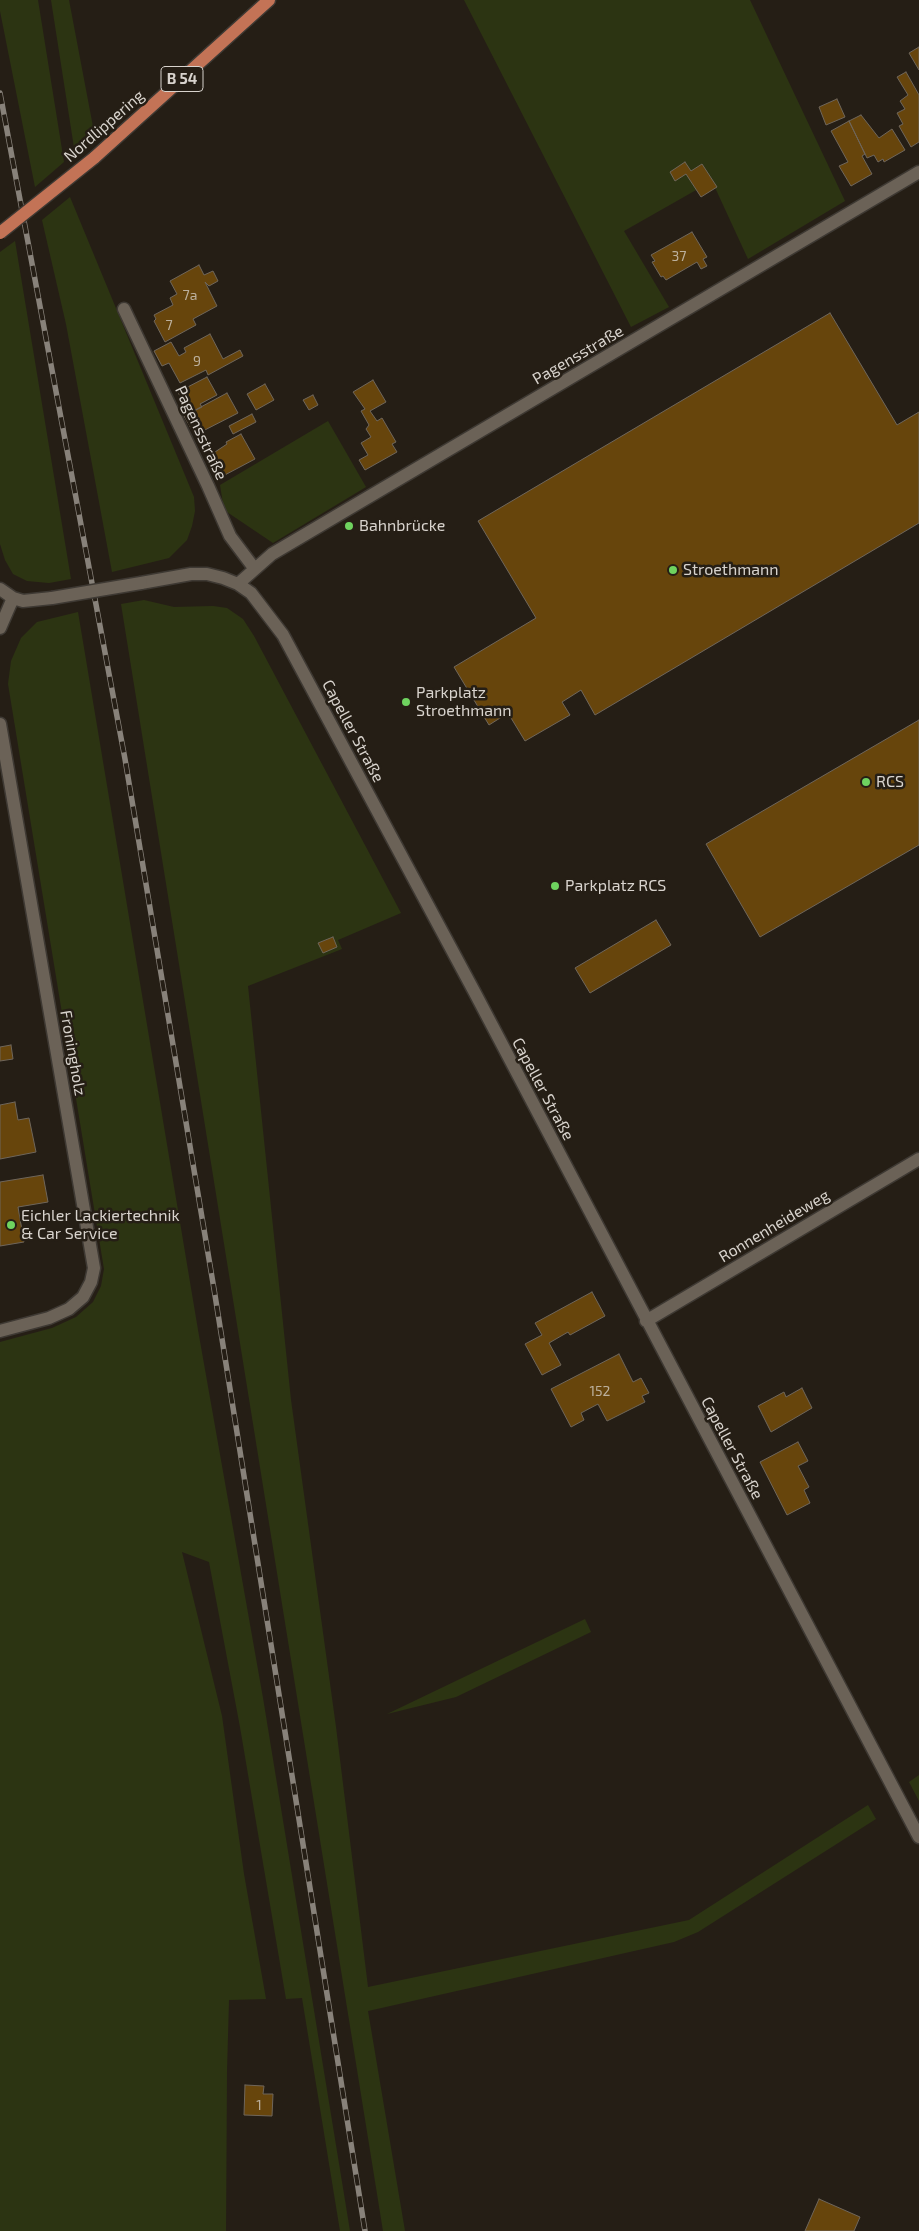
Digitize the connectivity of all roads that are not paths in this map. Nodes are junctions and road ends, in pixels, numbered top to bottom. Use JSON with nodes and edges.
{"nodes":[{"id":1,"x":269,"y":0,"type":"edge"},
{"id":2,"x":919,"y":172,"type":"edge"},
{"id":3,"x":0,"y":233,"type":"edge"},
{"id":4,"x":124,"y":309,"type":"dead end"},
{"id":5,"x":254,"y":568,"type":"junction"},
{"id":6,"x":238,"y":584,"type":"junction"},
{"id":7,"x":0,"y":589,"type":"edge"},
{"id":8,"x":13,"y":598,"type":"junction"},
{"id":9,"x":0,"y":628,"type":"edge"},
{"id":10,"x":0,"y":724,"type":"edge"},
{"id":11,"x":919,"y":1158,"type":"edge"},
{"id":12,"x":646,"y":1321,"type":"junction"},
{"id":13,"x":0,"y":1331,"type":"edge"},
{"id":14,"x":919,"y":1837,"type":"edge"}],
"edges":[{"from":1,"to":3,"type":"main road","name":"Nordlippering","number":"B 54","bridge":true},
{"from":2,"to":5,"type":"street","name":"Pagensstraße"},
{"from":4,"to":5,"type":"street","name":"Pagensstraße"},
{"from":5,"to":6,"type":"street","name":"Pagensstraße"},
{"from":6,"to":8,"type":"street","name":"Capeller Straße","bridge":true},
{"from":6,"to":12,"type":"street","name":"Capeller Straße"},
{"from":7,"to":8,"type":"street"},
{"from":8,"to":9,"type":"street"},
{"from":10,"to":13,"type":"street","name":"Froningholz"},
{"from":11,"to":12,"type":"street","name":"Ronnenheideweg"},
{"from":12,"to":14,"type":"street","name":"Capeller Straße"}]}
